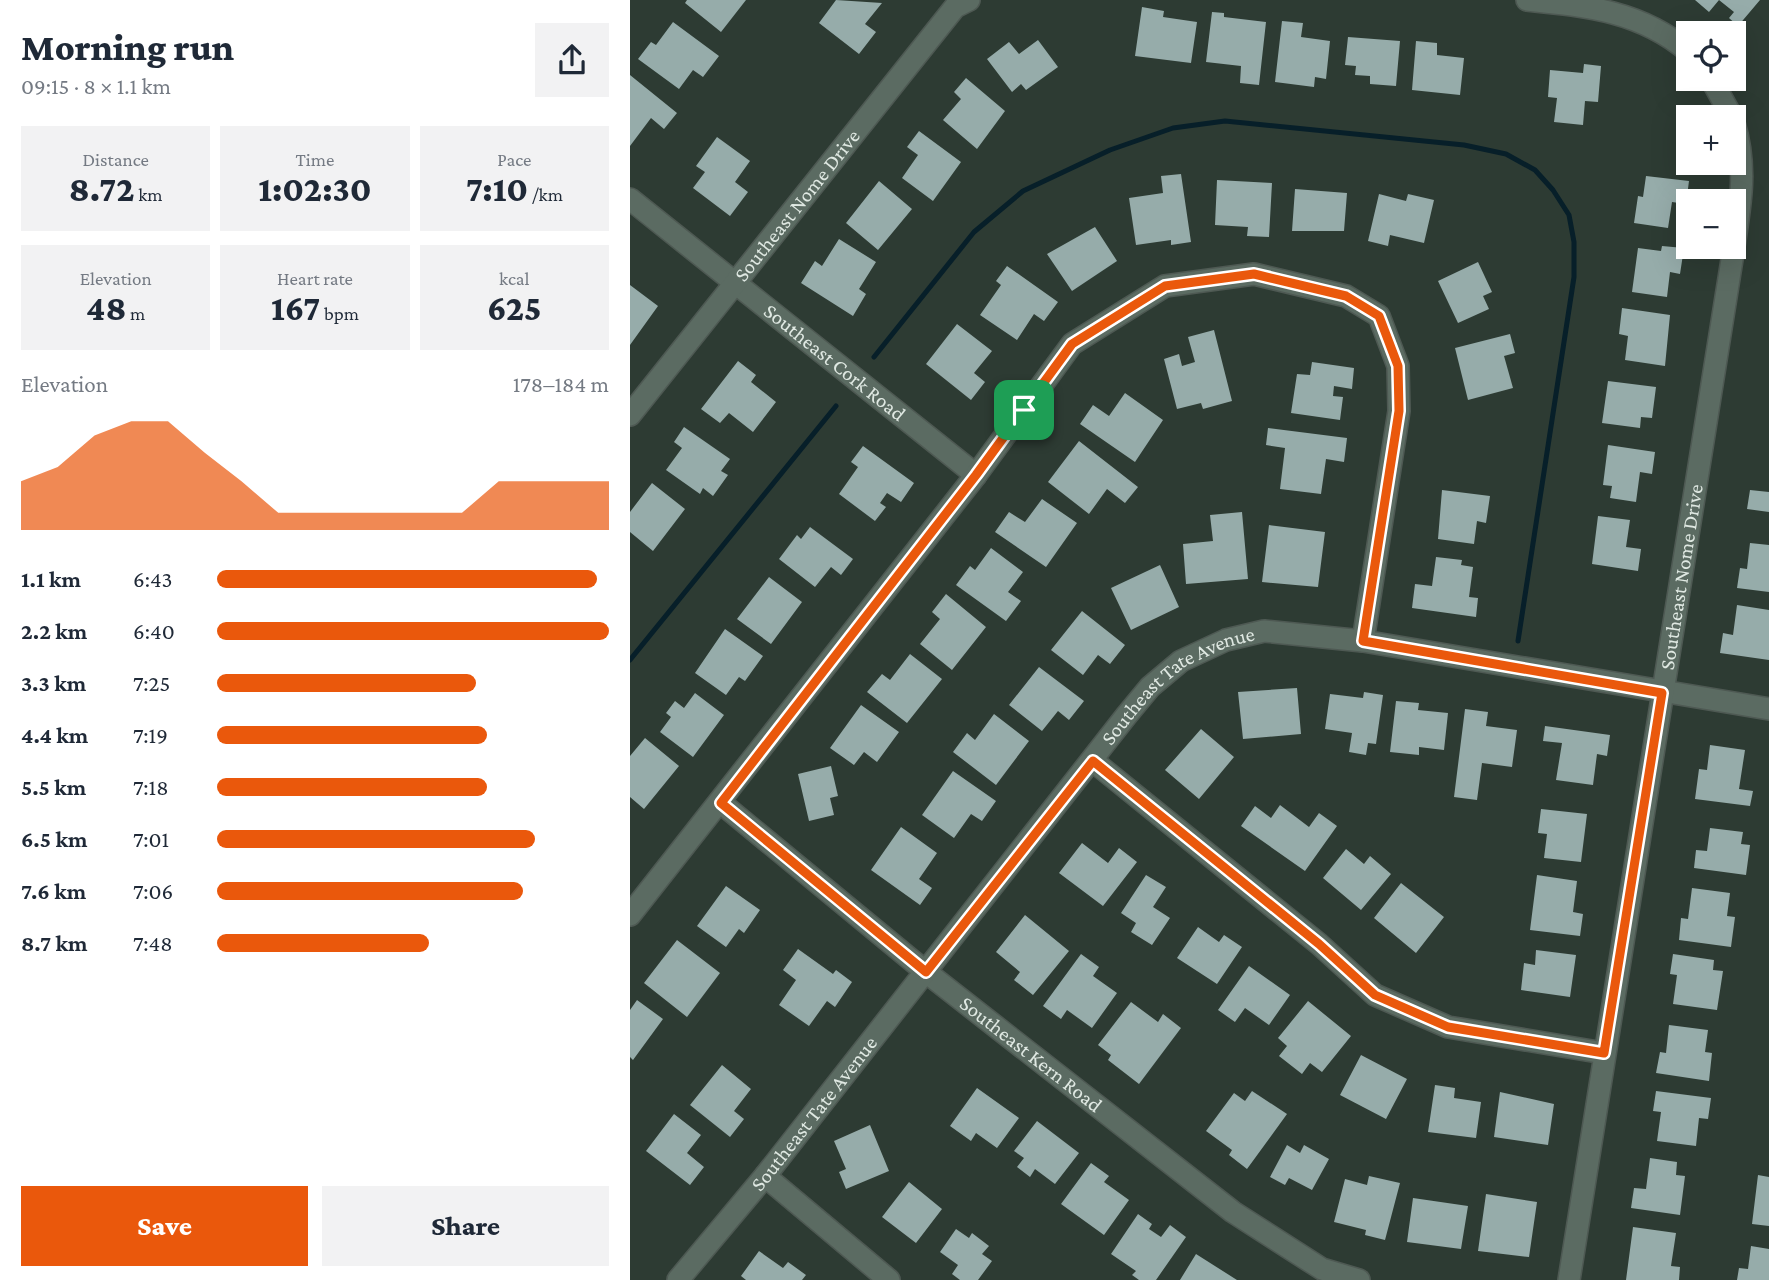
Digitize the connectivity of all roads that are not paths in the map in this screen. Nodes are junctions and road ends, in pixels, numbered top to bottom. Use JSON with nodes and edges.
{"nodes":[{"id":1,"x":968,"y":0,"type":"edge"},
{"id":2,"x":1527,"y":0,"type":"edge"},
{"id":3,"x":1676,"y":43,"type":"edge"},
{"id":4,"x":630,"y":199,"type":"edge"},
{"id":5,"x":1732,"y":259,"type":"edge"},
{"id":6,"x":735,"y":282,"type":"junction"},
{"id":7,"x":630,"y":415,"type":"edge"},
{"id":8,"x":976,"y":475,"type":"junction"},
{"id":9,"x":1363,"y":641,"type":"junction"},
{"id":10,"x":1662,"y":693,"type":"junction"},
{"id":11,"x":1769,"y":709,"type":"edge"},
{"id":12,"x":1093,"y":761,"type":"junction"},
{"id":13,"x":721,"y":803,"type":"junction"},
{"id":14,"x":630,"y":915,"type":"edge"},
{"id":15,"x":926,"y":972,"type":"junction"},
{"id":16,"x":1604,"y":1053,"type":"junction"},
{"id":17,"x":765,"y":1177,"type":"junction"},
{"id":18,"x":678,"y":1280,"type":"edge"},
{"id":19,"x":889,"y":1280,"type":"edge"},
{"id":20,"x":1359,"y":1280,"type":"edge"},
{"id":21,"x":1569,"y":1280,"type":"edge"}],
"edges":[{"from":1,"to":6,"type":"street","name":"Southeast Nome Drive"},
{"from":2,"to":3,"type":"street"},
{"from":4,"to":6,"type":"street","name":"Southeast Cork Road"},
{"from":5,"to":10,"type":"street","name":"Southeast Nome Drive"},
{"from":6,"to":7,"type":"street","name":"Southeast Nome Drive"},
{"from":6,"to":8,"type":"street","name":"Southeast Cork Road"},
{"from":8,"to":9,"type":"street"},
{"from":8,"to":13,"type":"street"},
{"from":9,"to":10,"type":"street","name":"Southeast Tate Avenue"},
{"from":9,"to":12,"type":"street","name":"Southeast Tate Avenue"},
{"from":10,"to":11,"type":"street","name":"Southeast Tate Avenue"},
{"from":10,"to":16,"type":"street","name":"Southeast Nome Drive"},
{"from":12,"to":15,"type":"street","name":"Southeast Tate Avenue"},
{"from":12,"to":16,"type":"street"},
{"from":13,"to":14,"type":"street"},
{"from":13,"to":15,"type":"street","name":"Southeast Kern Road"},
{"from":15,"to":17,"type":"street","name":"Southeast Tate Avenue"},
{"from":15,"to":20,"type":"street","name":"Southeast Kern Road"},
{"from":16,"to":21,"type":"street","name":"Southeast Nome Drive"},
{"from":17,"to":18,"type":"street","name":"Southeast Tate Avenue"},
{"from":17,"to":19,"type":"street"}]}
